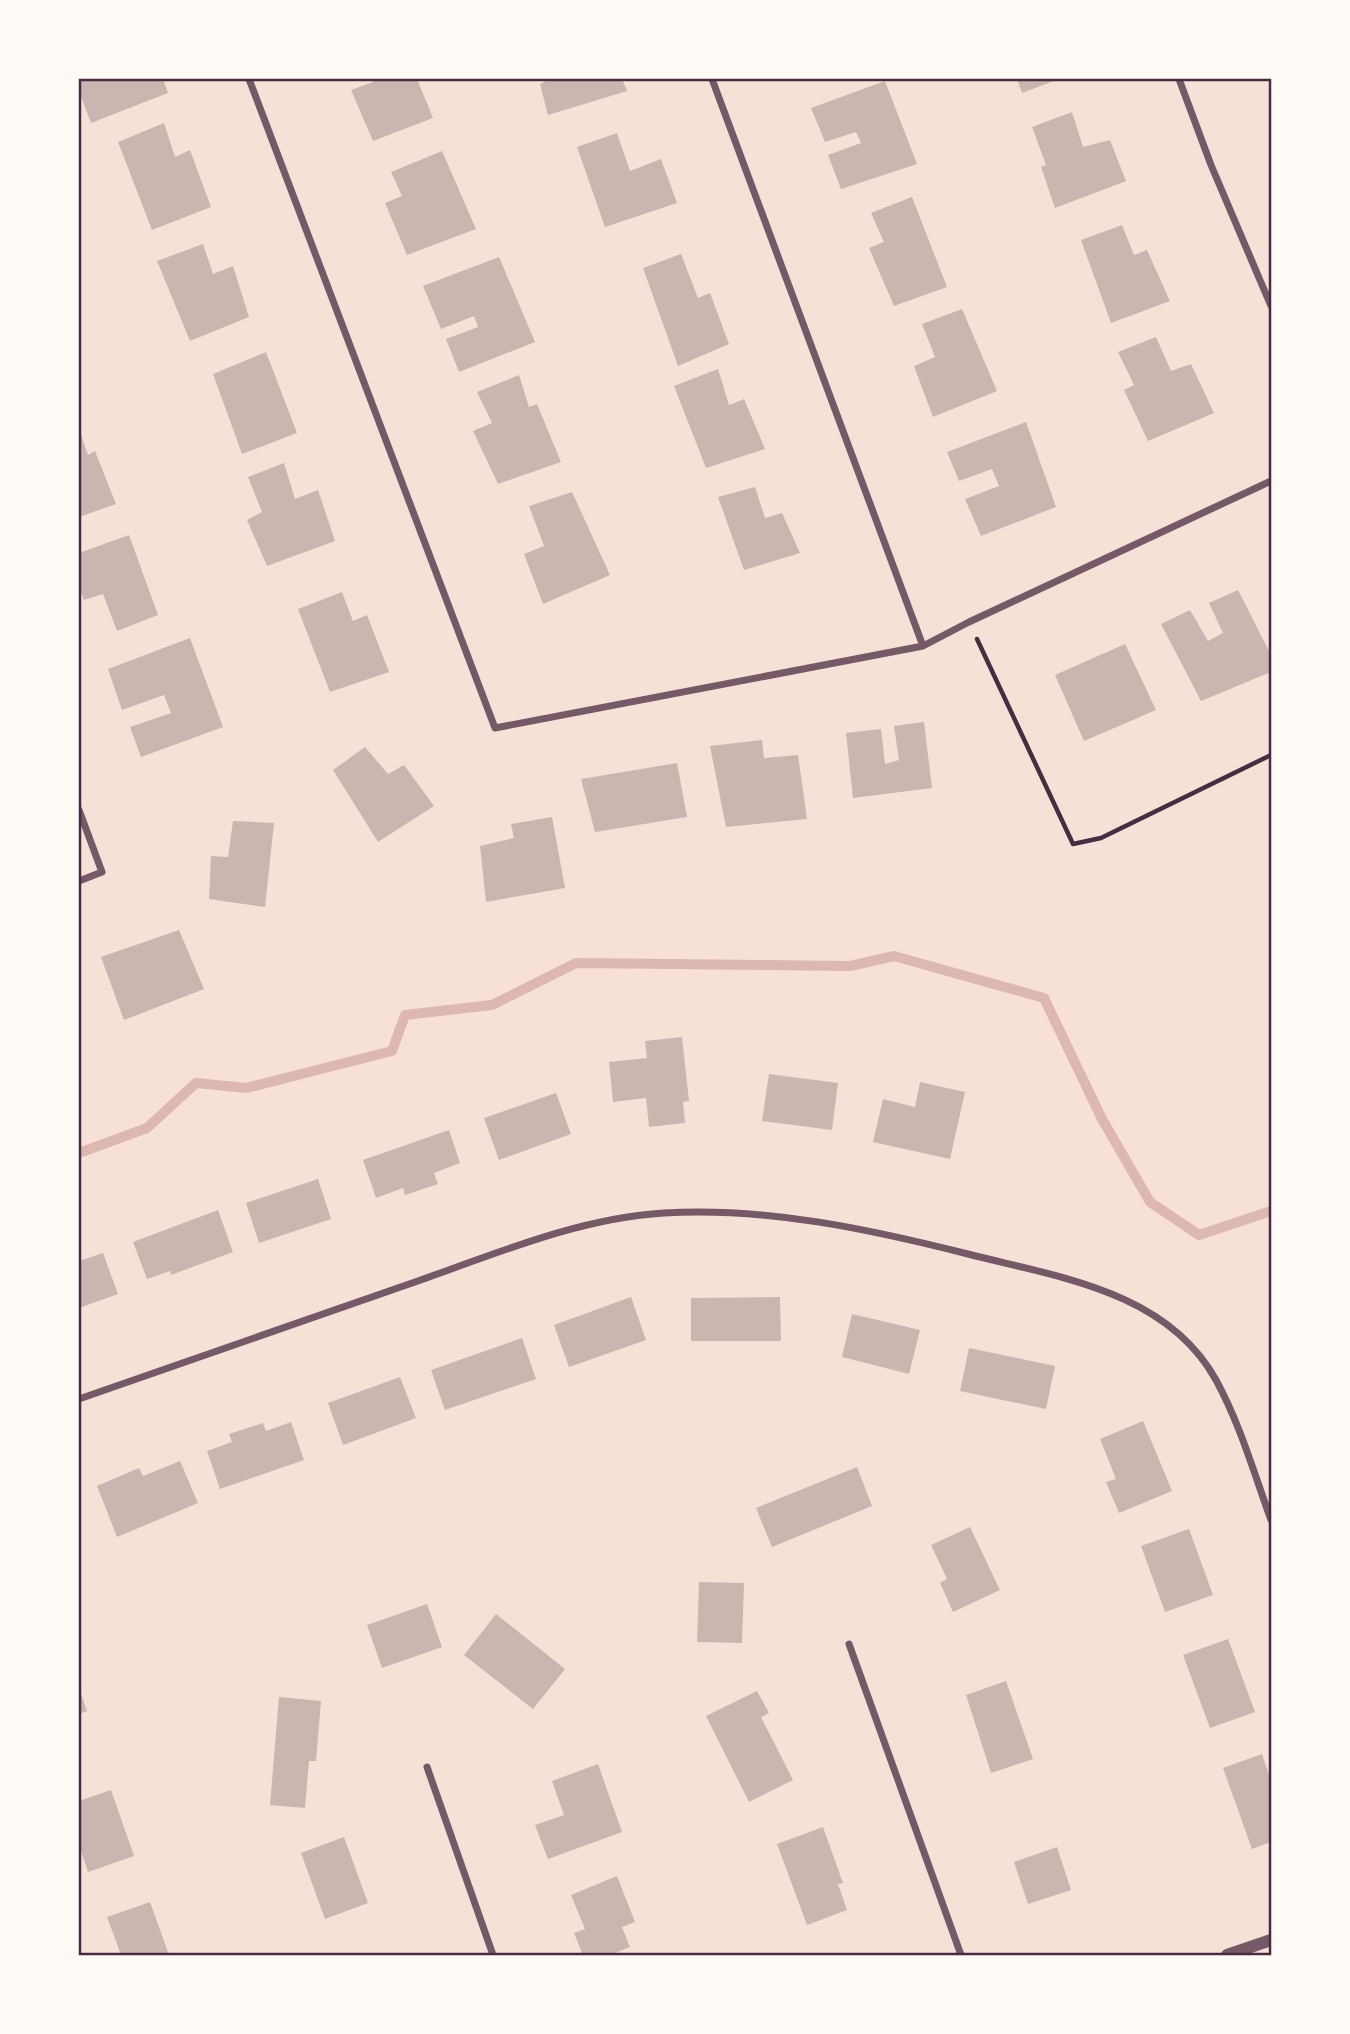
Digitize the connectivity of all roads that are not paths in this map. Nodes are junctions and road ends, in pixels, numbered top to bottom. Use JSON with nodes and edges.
{"nodes":[{"id":1,"x":249,"y":79,"type":"edge"},
{"id":2,"x":712,"y":79,"type":"edge"},
{"id":3,"x":1179,"y":79,"type":"edge"},
{"id":4,"x":1271,"y":306,"type":"edge"},
{"id":5,"x":1271,"y":481,"type":"edge"},
{"id":6,"x":923,"y":646,"type":"junction"},
{"id":7,"x":79,"y":810,"type":"edge"},
{"id":8,"x":79,"y":881,"type":"edge"},
{"id":9,"x":79,"y":1399,"type":"edge"},
{"id":10,"x":1271,"y":1520,"type":"edge"},
{"id":11,"x":849,"y":1644,"type":"dead end"},
{"id":12,"x":427,"y":1767,"type":"dead end"},
{"id":13,"x":1271,"y":1940,"type":"edge"},
{"id":14,"x":493,"y":1955,"type":"edge"},
{"id":15,"x":961,"y":1955,"type":"edge"},
{"id":16,"x":1227,"y":1955,"type":"edge"}],
"edges":[{"from":1,"to":6,"type":"street"},
{"from":2,"to":6,"type":"street"},
{"from":3,"to":4,"type":"street"},
{"from":5,"to":6,"type":"street"},
{"from":7,"to":8,"type":"street"},
{"from":9,"to":10,"type":"street"},
{"from":11,"to":15,"type":"street"},
{"from":12,"to":14,"type":"street"},
{"from":13,"to":16,"type":"street"}]}
